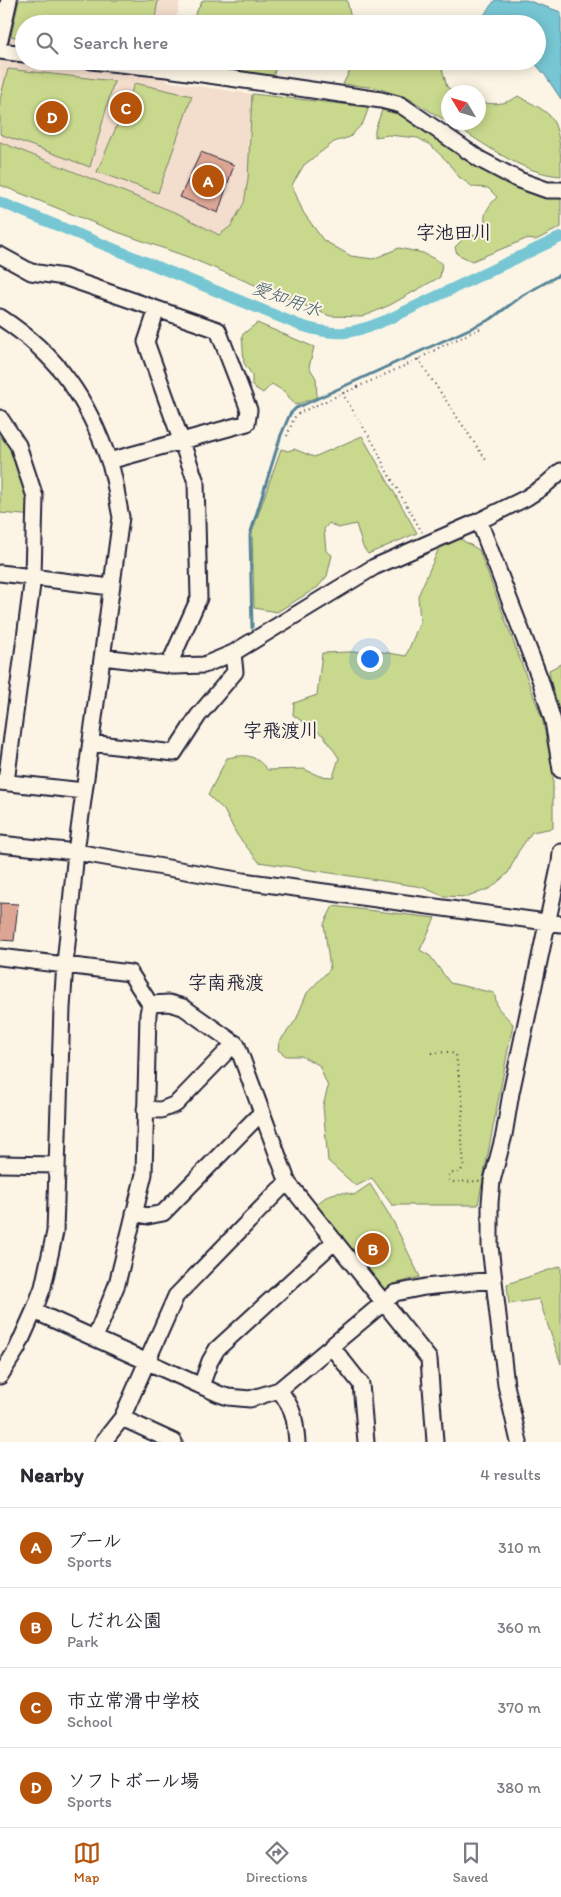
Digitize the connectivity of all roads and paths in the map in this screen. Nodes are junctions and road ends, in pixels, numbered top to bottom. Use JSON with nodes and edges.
{"nodes":[{"id":1,"x":9,"y":0,"type":"edge"},
{"id":2,"x":0,"y":40,"type":"edge"},
{"id":3,"x":0,"y":51,"type":"edge"},
{"id":4,"x":15,"y":53,"type":"edge"},
{"id":5,"x":164,"y":70,"type":"edge"},
{"id":6,"x":561,"y":190,"type":"edge"},
{"id":7,"x":1,"y":258,"type":"edge"},
{"id":8,"x":157,"y":309,"type":"junction"},
{"id":9,"x":0,"y":317,"type":"edge"},
{"id":10,"x":482,"y":328,"type":"dead end"},
{"id":11,"x":418,"y":359,"type":"junction"},
{"id":12,"x":342,"y":393,"type":"junction"},
{"id":13,"x":0,"y":418,"type":"edge"},
{"id":14,"x":287,"y":436,"type":"dead end"},
{"id":15,"x":182,"y":441,"type":"junction"},
{"id":16,"x":486,"y":460,"type":"dead end"},
{"id":17,"x":109,"y":461,"type":"junction"},
{"id":18,"x":561,"y":471,"type":"edge"},
{"id":19,"x":479,"y":521,"type":"junction"},
{"id":20,"x":427,"y":542,"type":"junction"},
{"id":21,"x":0,"y":573,"type":"edge"},
{"id":22,"x":33,"y":577,"type":"junction"},
{"id":23,"x":110,"y":587,"type":"junction"},
{"id":24,"x":233,"y":653,"type":"junction"},
{"id":25,"x":103,"y":657,"type":"junction"},
{"id":26,"x":171,"y":666,"type":"junction"},
{"id":27,"x":91,"y":743,"type":"junction"},
{"id":28,"x":561,"y":770,"type":"edge"},
{"id":29,"x":3,"y":782,"type":"edge"},
{"id":30,"x":84,"y":792,"type":"junction"},
{"id":31,"x":0,"y":844,"type":"edge"},
{"id":32,"x":76,"y":852,"type":"junction"},
{"id":33,"x":561,"y":852,"type":"edge"},
{"id":34,"x":554,"y":923,"type":"edge"},
{"id":35,"x":0,"y":956,"type":"edge"},
{"id":36,"x":65,"y":964,"type":"junction"},
{"id":37,"x":150,"y":1004,"type":"junction"},
{"id":38,"x":235,"y":1043,"type":"junction"},
{"id":39,"x":432,"y":1053,"type":"dead end"},
{"id":40,"x":146,"y":1109,"type":"junction"},
{"id":41,"x":263,"y":1115,"type":"junction"},
{"id":42,"x":0,"y":1164,"type":"edge"},
{"id":43,"x":57,"y":1165,"type":"junction"},
{"id":44,"x":492,"y":1181,"type":"junction"},
{"id":45,"x":288,"y":1183,"type":"junction"},
{"id":46,"x":134,"y":1213,"type":"junction"},
{"id":47,"x":334,"y":1241,"type":"junction"},
{"id":48,"x":494,"y":1280,"type":"junction"},
{"id":49,"x":384,"y":1302,"type":"junction"},
{"id":50,"x":34,"y":1311,"type":"junction"},
{"id":51,"x":95,"y":1338,"type":"junction"},
{"id":52,"x":331,"y":1346,"type":"junction"},
{"id":53,"x":4,"y":1359,"type":"edge"},
{"id":54,"x":148,"y":1362,"type":"junction"},
{"id":55,"x":0,"y":1376,"type":"edge"},
{"id":56,"x":201,"y":1386,"type":"junction"},
{"id":57,"x":279,"y":1390,"type":"junction"},
{"id":58,"x":122,"y":1418,"type":"junction"},
{"id":59,"x":103,"y":1442,"type":"edge"},
{"id":60,"x":174,"y":1442,"type":"edge"},
{"id":61,"x":297,"y":1442,"type":"edge"},
{"id":62,"x":366,"y":1442,"type":"edge"},
{"id":63,"x":435,"y":1442,"type":"edge"},
{"id":64,"x":519,"y":1442,"type":"edge"}],
"edges":[{"from":1,"to":2,"type":"street"},
{"from":3,"to":4,"type":"street"},
{"from":5,"to":6,"type":"street"},
{"from":7,"to":8,"type":"street"},
{"from":8,"to":15,"type":"street"},
{"from":8,"to":15,"type":"street"},
{"from":9,"to":17,"type":"street"},
{"from":10,"to":11,"type":"path"},
{"from":11,"to":12,"type":"path"},
{"from":11,"to":16,"type":"path"},
{"from":12,"to":14,"type":"path"},
{"from":12,"to":20,"type":"path"},
{"from":13,"to":22,"type":"street"},
{"from":15,"to":17,"type":"street"},
{"from":15,"to":26,"type":"street"},
{"from":17,"to":23,"type":"street"},
{"from":18,"to":19,"type":"street"},
{"from":19,"to":20,"type":"street"},
{"from":19,"to":28,"type":"street"},
{"from":20,"to":24,"type":"street"},
{"from":21,"to":22,"type":"street"},
{"from":22,"to":23,"type":"street"},
{"from":22,"to":29,"type":"street"},
{"from":23,"to":25,"type":"street"},
{"from":24,"to":26,"type":"street"},
{"from":24,"to":27,"type":"street"},
{"from":25,"to":26,"type":"street"},
{"from":25,"to":27,"type":"street"},
{"from":27,"to":30,"type":"street"},
{"from":29,"to":30,"type":"street"},
{"from":30,"to":32,"type":"street"},
{"from":31,"to":32,"type":"street"},
{"from":32,"to":34,"type":"street"},
{"from":32,"to":36,"type":"street"},
{"from":33,"to":34,"type":"street"},
{"from":34,"to":44,"type":"street"},
{"from":35,"to":36,"type":"street"},
{"from":36,"to":37,"type":"street"},
{"from":36,"to":43,"type":"street"},
{"from":37,"to":38,"type":"street"},
{"from":37,"to":40,"type":"street"},
{"from":38,"to":40,"type":"street"},
{"from":38,"to":41,"type":"street"},
{"from":39,"to":44,"type":"path"},
{"from":40,"to":46,"type":"street"},
{"from":41,"to":45,"type":"street"},
{"from":41,"to":46,"type":"street"},
{"from":42,"to":43,"type":"street"},
{"from":43,"to":50,"type":"street"},
{"from":44,"to":48,"type":"street"},
{"from":45,"to":47,"type":"street"},
{"from":45,"to":54,"type":"street"},
{"from":46,"to":51,"type":"street"},
{"from":47,"to":49,"type":"street"},
{"from":47,"to":56,"type":"street"},
{"from":48,"to":49,"type":"street"},
{"from":48,"to":64,"type":"street"},
{"from":49,"to":52,"type":"street"},
{"from":49,"to":63,"type":"street"},
{"from":50,"to":51,"type":"street"},
{"from":50,"to":53,"type":"street"},
{"from":51,"to":54,"type":"street"},
{"from":52,"to":57,"type":"street"},
{"from":52,"to":62,"type":"street"},
{"from":53,"to":55,"type":"street"},
{"from":54,"to":56,"type":"street"},
{"from":54,"to":58,"type":"street"},
{"from":56,"to":57,"type":"street"},
{"from":57,"to":61,"type":"street"},
{"from":58,"to":59,"type":"street"},
{"from":58,"to":60,"type":"street"}]}
